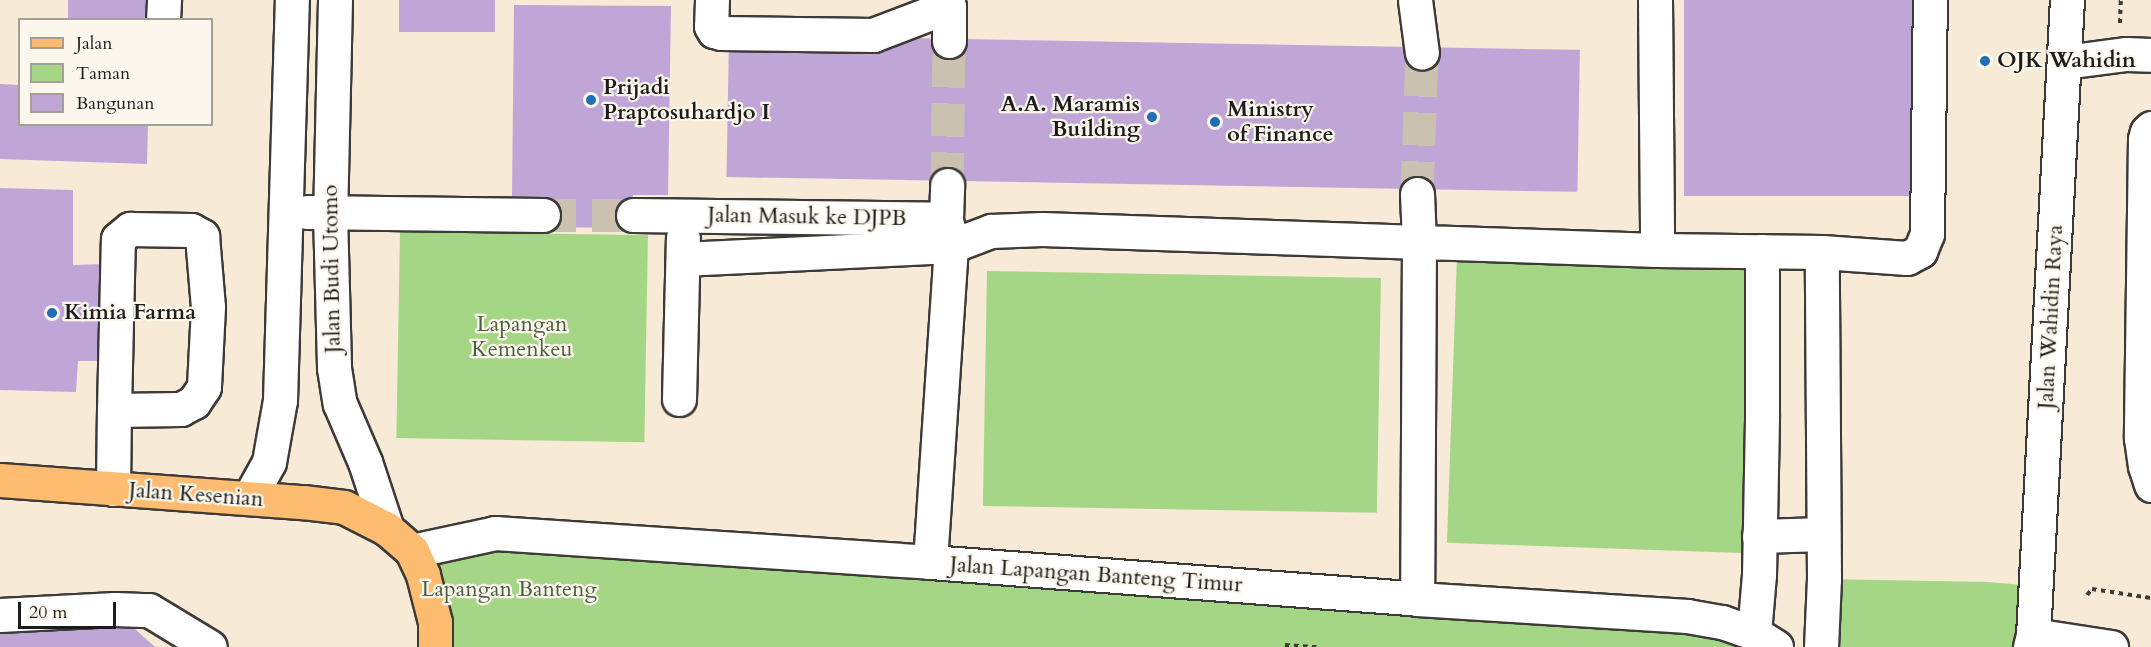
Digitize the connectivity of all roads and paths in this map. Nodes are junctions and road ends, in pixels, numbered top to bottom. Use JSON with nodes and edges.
{"nodes":[{"id":1,"x":164,"y":0,"type":"edge"},
{"id":2,"x":291,"y":0,"type":"edge"},
{"id":3,"x":335,"y":0,"type":"edge"},
{"id":4,"x":712,"y":0,"type":"edge"},
{"id":5,"x":1415,"y":0,"type":"edge"},
{"id":6,"x":1655,"y":0,"type":"edge"},
{"id":7,"x":1930,"y":0,"type":"edge"},
{"id":8,"x":2067,"y":0,"type":"edge"},
{"id":9,"x":2121,"y":0,"type":"edge"},
{"id":10,"x":949,"y":3,"type":"edge"},
{"id":11,"x":163,"y":18,"type":"edge"},
{"id":12,"x":2120,"y":26,"type":"dead end"},
{"id":13,"x":949,"y":41,"type":"tunnel mouth"},
{"id":14,"x":1422,"y":53,"type":"tunnel mouth"},
{"id":15,"x":2151,"y":55,"type":"edge"},
{"id":16,"x":2066,"y":62,"type":"junction"},
{"id":17,"x":2151,"y":129,"type":"edge"},
{"id":18,"x":947,"y":185,"type":"tunnel mouth"},
{"id":19,"x":1417,"y":194,"type":"tunnel mouth"},
{"id":20,"x":286,"y":211,"type":"junction"},
{"id":21,"x":330,"y":213,"type":"junction"},
{"id":22,"x":543,"y":215,"type":"tunnel mouth"},
{"id":23,"x":633,"y":215,"type":"tunnel mouth"},
{"id":24,"x":684,"y":215,"type":"junction"},
{"id":25,"x":949,"y":233,"type":"junction"},
{"id":26,"x":1419,"y":242,"type":"junction"},
{"id":27,"x":1657,"y":250,"type":"junction"},
{"id":28,"x":1762,"y":250,"type":"junction"},
{"id":29,"x":1822,"y":252,"type":"junction"},
{"id":30,"x":683,"y":259,"type":"junction"},
{"id":31,"x":679,"y":399,"type":"dead end"},
{"id":32,"x":114,"y":410,"type":"junction"},
{"id":33,"x":0,"y":480,"type":"edge"},
{"id":34,"x":2151,"y":485,"type":"edge"},
{"id":35,"x":113,"y":489,"type":"junction"},
{"id":36,"x":249,"y":498,"type":"junction"},
{"id":37,"x":387,"y":529,"type":"junction"},
{"id":38,"x":1823,"y":534,"type":"junction"},
{"id":39,"x":1759,"y":536,"type":"junction"},
{"id":40,"x":412,"y":551,"type":"junction"},
{"id":41,"x":930,"y":562,"type":"junction"},
{"id":42,"x":2087,"y":595,"type":"dead end"},
{"id":43,"x":2151,"y":598,"type":"edge"},
{"id":44,"x":1417,"y":599,"type":"junction"},
{"id":45,"x":0,"y":615,"type":"edge"},
{"id":46,"x":1765,"y":640,"type":"edge"},
{"id":47,"x":2032,"y":641,"type":"edge"},
{"id":48,"x":1286,"y":645,"type":"dead end"},
{"id":49,"x":210,"y":647,"type":"edge"},
{"id":50,"x":435,"y":647,"type":"edge"},
{"id":51,"x":1317,"y":647,"type":"edge"},
{"id":52,"x":1821,"y":647,"type":"edge"},
{"id":53,"x":2111,"y":647,"type":"edge"}],
"edges":[{"from":1,"to":11,"type":"street"},
{"from":2,"to":20,"type":"street","name":"Jalan Budi Utomo"},
{"from":3,"to":21,"type":"street","name":"Jalan Budi Utomo"},
{"from":4,"to":10,"type":"street"},
{"from":5,"to":14,"type":"street"},
{"from":6,"to":27,"type":"street"},
{"from":7,"to":29,"type":"street"},
{"from":8,"to":16,"type":"street","name":"Jalan Wahidin Raya"},
{"from":9,"to":12,"type":"path"},
{"from":10,"to":13,"type":"street"},
{"from":15,"to":16,"type":"street"},
{"from":16,"to":47,"type":"street","name":"Jalan Wahidin Raya"},
{"from":17,"to":34,"type":"street"},
{"from":18,"to":25,"type":"street"},
{"from":19,"to":26,"type":"street"},
{"from":20,"to":21,"type":"street"},
{"from":20,"to":36,"type":"street","name":"Jalan Budi Utomo"},
{"from":21,"to":22,"type":"street"},
{"from":21,"to":37,"type":"street","name":"Jalan Budi Utomo"},
{"from":23,"to":24,"type":"street","name":"Jalan Masuk ke DJPB"},
{"from":24,"to":25,"type":"street","name":"Jalan Masuk ke DJPB"},
{"from":24,"to":30,"type":"street"},
{"from":25,"to":26,"type":"street"},
{"from":25,"to":30,"type":"street"},
{"from":25,"to":41,"type":"street"},
{"from":26,"to":27,"type":"street"},
{"from":26,"to":44,"type":"street"},
{"from":27,"to":28,"type":"street"},
{"from":28,"to":29,"type":"street"},
{"from":28,"to":39,"type":"street"},
{"from":29,"to":38,"type":"street"},
{"from":30,"to":31,"type":"street"},
{"from":32,"to":32,"type":"street"},
{"from":32,"to":35,"type":"street"},
{"from":33,"to":35,"type":"main road","name":"Jalan Kesenian"},
{"from":35,"to":36,"type":"main road","name":"Jalan Kesenian"},
{"from":36,"to":37,"type":"main road","name":"Jalan Kesenian"},
{"from":37,"to":40,"type":"main road","name":"Jalan Kesenian"},
{"from":38,"to":39,"type":"street"},
{"from":38,"to":52,"type":"street"},
{"from":39,"to":46,"type":"street"},
{"from":40,"to":41,"type":"street","name":"Jalan Lapangan Banteng Timur"},
{"from":40,"to":50,"type":"main road"},
{"from":41,"to":44,"type":"street","name":"Jalan Lapangan Banteng Timur"},
{"from":42,"to":43,"type":"path"},
{"from":44,"to":46,"type":"street","name":"Jalan Lapangan Banteng Timur"},
{"from":45,"to":49,"type":"street"},
{"from":47,"to":53,"type":"street"},
{"from":48,"to":51,"type":"path"}]}
